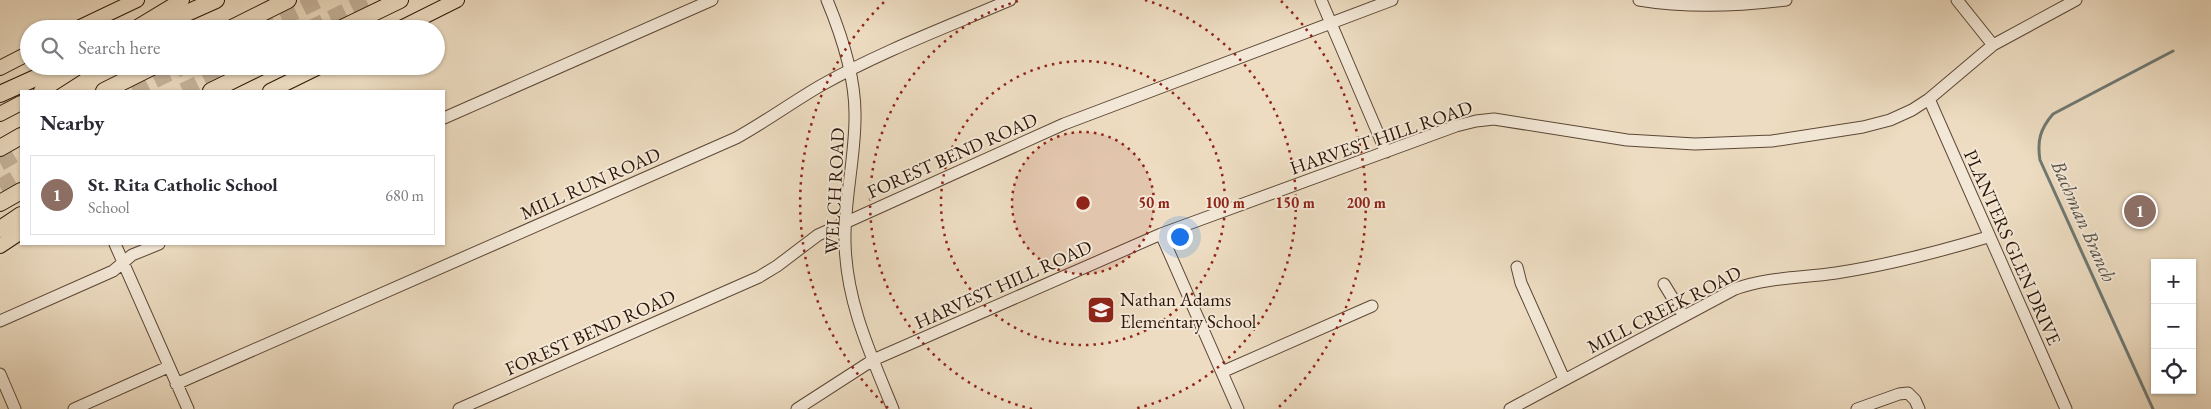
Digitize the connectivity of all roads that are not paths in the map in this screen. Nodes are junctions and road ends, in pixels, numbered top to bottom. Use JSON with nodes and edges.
{"nodes":[{"id":1,"x":137,"y":0,"type":"edge"},
{"id":2,"x":216,"y":0,"type":"edge"},
{"id":3,"x":288,"y":0,"type":"edge"},
{"id":4,"x":400,"y":0,"type":"edge"},
{"id":5,"x":458,"y":0,"type":"edge"},
{"id":6,"x":712,"y":0,"type":"edge"},
{"id":7,"x":827,"y":0,"type":"edge"},
{"id":8,"x":1010,"y":0,"type":"edge"},
{"id":9,"x":1321,"y":0,"type":"edge"},
{"id":10,"x":1392,"y":0,"type":"edge"},
{"id":11,"x":1640,"y":0,"type":"edge"},
{"id":12,"x":1786,"y":0,"type":"edge"},
{"id":13,"x":1957,"y":0,"type":"edge"},
{"id":14,"x":2076,"y":0,"type":"edge"},
{"id":15,"x":183,"y":7,"type":"edge"},
{"id":16,"x":95,"y":20,"type":"edge"},
{"id":17,"x":154,"y":20,"type":"edge"},
{"id":18,"x":164,"y":20,"type":"edge"},
{"id":19,"x":248,"y":20,"type":"edge"},
{"id":20,"x":359,"y":20,"type":"edge"},
{"id":21,"x":417,"y":20,"type":"edge"},
{"id":22,"x":1330,"y":22,"type":"junction"},
{"id":23,"x":1993,"y":45,"type":"junction"},
{"id":24,"x":20,"y":58,"type":"edge"},
{"id":25,"x":0,"y":68,"type":"edge"},
{"id":26,"x":850,"y":71,"type":"junction"},
{"id":27,"x":49,"y":75,"type":"edge"},
{"id":28,"x":59,"y":75,"type":"edge"},
{"id":29,"x":136,"y":75,"type":"edge"},
{"id":30,"x":244,"y":75,"type":"edge"},
{"id":31,"x":303,"y":75,"type":"edge"},
{"id":32,"x":35,"y":85,"type":"edge"},
{"id":33,"x":106,"y":90,"type":"edge"},
{"id":34,"x":214,"y":90,"type":"edge"},
{"id":35,"x":272,"y":90,"type":"edge"},
{"id":36,"x":0,"y":94,"type":"edge"},
{"id":37,"x":1929,"y":99,"type":"junction"},
{"id":38,"x":20,"y":104,"type":"edge"},
{"id":39,"x":0,"y":114,"type":"edge"},
{"id":40,"x":445,"y":118,"type":"edge"},
{"id":41,"x":20,"y":137,"type":"edge"},
{"id":42,"x":0,"y":148,"type":"edge"},
{"id":43,"x":1386,"y":152,"type":"junction"},
{"id":44,"x":20,"y":192,"type":"edge"},
{"id":45,"x":0,"y":204,"type":"edge"},
{"id":46,"x":20,"y":216,"type":"edge"},
{"id":47,"x":846,"y":222,"type":"junction"},
{"id":48,"x":0,"y":229,"type":"edge"},
{"id":49,"x":20,"y":233,"type":"edge"},
{"id":50,"x":1161,"y":234,"type":"junction"},
{"id":51,"x":1988,"y":237,"type":"junction"},
{"id":52,"x":115,"y":245,"type":"edge"},
{"id":53,"x":157,"y":245,"type":"edge"},
{"id":54,"x":0,"y":246,"type":"edge"},
{"id":55,"x":123,"y":263,"type":"junction"},
{"id":56,"x":1518,"y":267,"type":"dead end"},
{"id":57,"x":1664,"y":284,"type":"dead end"},
{"id":58,"x":1372,"y":306,"type":"dead end"},
{"id":59,"x":1683,"y":316,"type":"junction"},
{"id":60,"x":0,"y":321,"type":"edge"},
{"id":61,"x":873,"y":360,"type":"junction"},
{"id":62,"x":168,"y":367,"type":"junction"},
{"id":63,"x":1222,"y":372,"type":"junction"},
{"id":64,"x":0,"y":374,"type":"edge"},
{"id":65,"x":1564,"y":379,"type":"junction"},
{"id":66,"x":176,"y":384,"type":"junction"},
{"id":67,"x":16,"y":409,"type":"edge"},
{"id":68,"x":74,"y":409,"type":"edge"},
{"id":69,"x":188,"y":409,"type":"edge"},
{"id":70,"x":459,"y":409,"type":"edge"},
{"id":71,"x":797,"y":409,"type":"edge"},
{"id":72,"x":894,"y":409,"type":"edge"},
{"id":73,"x":1238,"y":409,"type":"edge"},
{"id":74,"x":1510,"y":409,"type":"edge"},
{"id":75,"x":1857,"y":409,"type":"edge"},
{"id":76,"x":1918,"y":409,"type":"edge"},
{"id":77,"x":2066,"y":409,"type":"edge"}],
"edges":[{"from":1,"to":16,"type":"main road"},
{"from":2,"to":15,"type":"highway"},
{"from":3,"to":19,"type":"highway"},
{"from":4,"to":20,"type":"highway"},
{"from":5,"to":21,"type":"main road"},
{"from":6,"to":40,"type":"street"},
{"from":7,"to":26,"type":"street","name":"WELCH ROAD"},
{"from":8,"to":26,"type":"street","name":"MILL RUN ROAD"},
{"from":9,"to":22,"type":"street"},
{"from":10,"to":22,"type":"street","name":"FOREST BEND ROAD"},
{"from":11,"to":12,"type":"street"},
{"from":13,"to":23,"type":"street"},
{"from":14,"to":23,"type":"street","name":"HARVEST HILL ROAD"},
{"from":15,"to":17,"type":"main road"},
{"from":15,"to":18,"type":"highway"},
{"from":22,"to":43,"type":"street"},
{"from":22,"to":47,"type":"street","name":"FOREST BEND ROAD"},
{"from":23,"to":37,"type":"street","name":"HARVEST HILL ROAD"},
{"from":24,"to":25,"type":"main road"},
{"from":26,"to":47,"type":"street","name":"WELCH ROAD"},
{"from":26,"to":66,"type":"street","name":"MILL RUN ROAD"},
{"from":27,"to":32,"type":"highway"},
{"from":28,"to":32,"type":"main road"},
{"from":29,"to":33,"type":"highway"},
{"from":30,"to":34,"type":"highway"},
{"from":31,"to":35,"type":"main road"},
{"from":32,"to":36,"type":"highway"},
{"from":37,"to":43,"type":"street","name":"HARVEST HILL ROAD"},
{"from":37,"to":51,"type":"street","name":"PLANTERS GLEN DRIVE"},
{"from":38,"to":39,"type":"main road"},
{"from":41,"to":42,"type":"highway"},
{"from":43,"to":50,"type":"street","name":"HARVEST HILL ROAD"},
{"from":44,"to":45,"type":"highway"},
{"from":46,"to":48,"type":"highway"},
{"from":47,"to":61,"type":"street","name":"WELCH ROAD"},
{"from":47,"to":70,"type":"street","name":"FOREST BEND ROAD"},
{"from":49,"to":54,"type":"main road"},
{"from":50,"to":61,"type":"street","name":"HARVEST HILL ROAD"},
{"from":50,"to":63,"type":"street"},
{"from":51,"to":59,"type":"street","name":"MILL CREEK ROAD"},
{"from":51,"to":77,"type":"street","name":"PLANTERS GLEN DRIVE"},
{"from":52,"to":55,"type":"street"},
{"from":53,"to":55,"type":"street"},
{"from":55,"to":60,"type":"street"},
{"from":55,"to":62,"type":"street"},
{"from":56,"to":65,"type":"street"},
{"from":57,"to":59,"type":"street"},
{"from":58,"to":63,"type":"street"},
{"from":59,"to":65,"type":"street","name":"MILL CREEK ROAD"},
{"from":61,"to":71,"type":"street","name":"HARVEST HILL ROAD"},
{"from":61,"to":72,"type":"street","name":"WELCH ROAD"},
{"from":62,"to":66,"type":"street"},
{"from":62,"to":68,"type":"street"},
{"from":63,"to":73,"type":"street"},
{"from":64,"to":67,"type":"street"},
{"from":65,"to":74,"type":"street","name":"MILL CREEK ROAD"},
{"from":66,"to":69,"type":"street"},
{"from":75,"to":76,"type":"street"}]}
